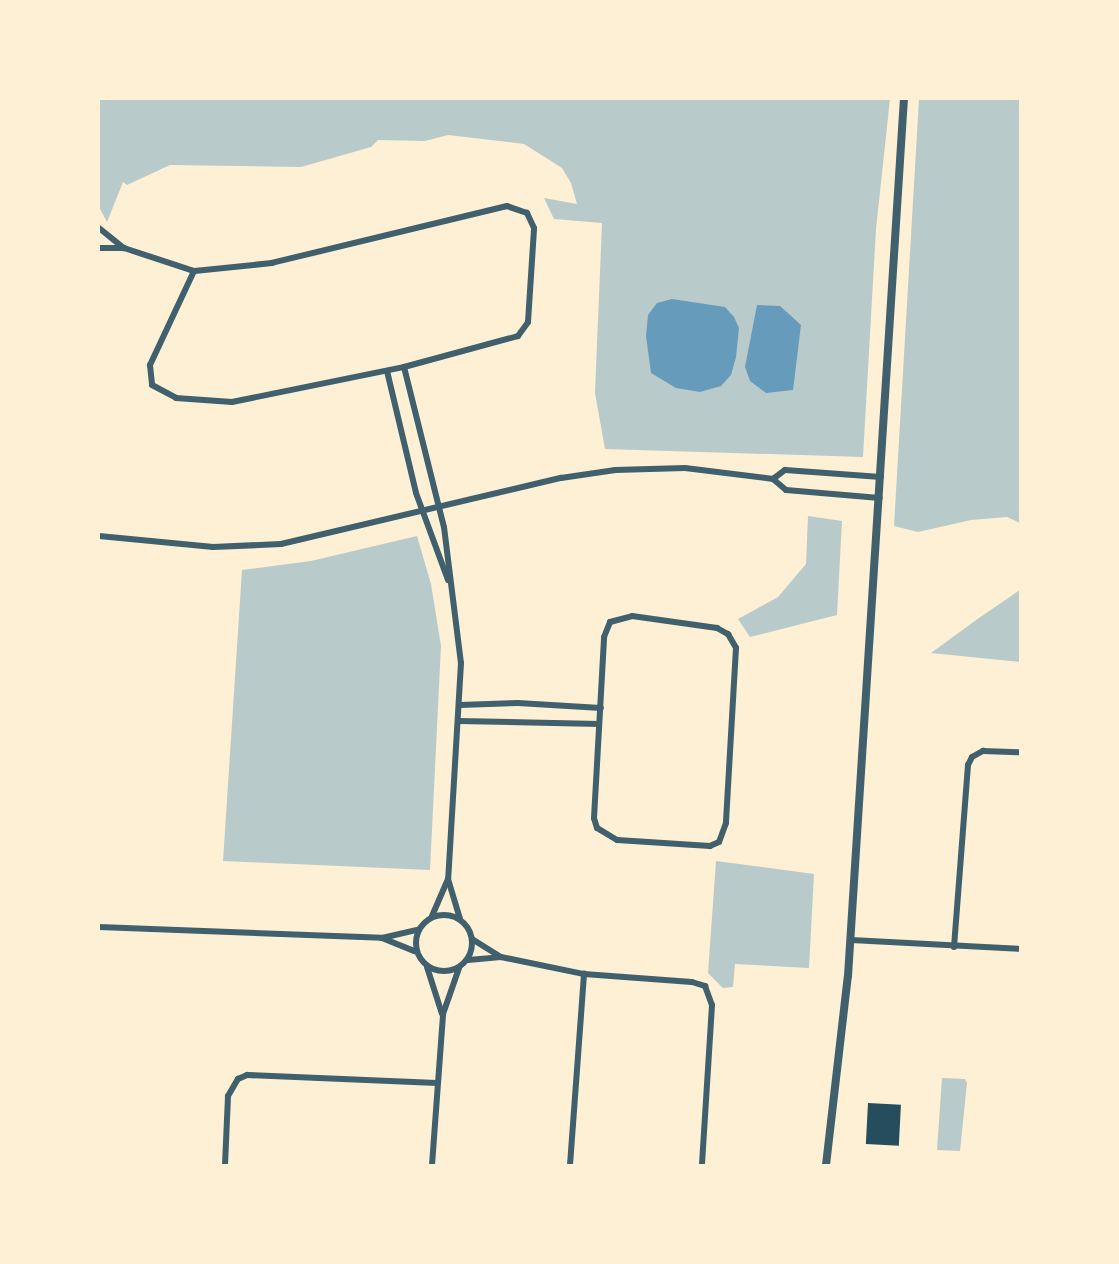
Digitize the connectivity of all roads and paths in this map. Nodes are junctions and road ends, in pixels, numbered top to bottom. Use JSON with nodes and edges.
{"nodes":[{"id":1,"x":904,"y":99,"type":"edge"},
{"id":2,"x":99,"y":228,"type":"edge"},
{"id":3,"x":99,"y":248,"type":"edge"},
{"id":4,"x":124,"y":248,"type":"junction"},
{"id":5,"x":194,"y":272,"type":"junction"},
{"id":6,"x":404,"y":367,"type":"junction"},
{"id":7,"x":387,"y":371,"type":"junction"},
{"id":8,"x":881,"y":477,"type":"junction"},
{"id":9,"x":773,"y":479,"type":"junction"},
{"id":10,"x":880,"y":498,"type":"junction"},
{"id":11,"x":438,"y":508,"type":"junction"},
{"id":12,"x":422,"y":512,"type":"junction"},
{"id":13,"x":99,"y":536,"type":"edge"},
{"id":14,"x":451,"y":586,"type":"junction"},
{"id":15,"x":460,"y":705,"type":"junction"},
{"id":16,"x":601,"y":708,"type":"junction"},
{"id":17,"x":459,"y":721,"type":"junction"},
{"id":18,"x":599,"y":724,"type":"junction"},
{"id":19,"x":1020,"y":752,"type":"edge"},
{"id":20,"x":448,"y":879,"type":"junction"},
{"id":21,"x":432,"y":916,"type":"junction"},
{"id":22,"x":460,"y":919,"type":"junction"},
{"id":23,"x":99,"y":927,"type":"edge"},
{"id":24,"x":418,"y":930,"type":"junction"},
{"id":25,"x":382,"y":938,"type":"junction"},
{"id":26,"x":472,"y":939,"type":"junction"},
{"id":27,"x":850,"y":940,"type":"junction"},
{"id":28,"x":954,"y":947,"type":"junction"},
{"id":29,"x":1020,"y":949,"type":"edge"},
{"id":30,"x":415,"y":951,"type":"junction"},
{"id":31,"x":501,"y":957,"type":"junction"},
{"id":32,"x":468,"y":960,"type":"junction"},
{"id":33,"x":427,"y":967,"type":"junction"},
{"id":34,"x":459,"y":969,"type":"junction"},
{"id":35,"x":584,"y":974,"type":"junction"},
{"id":36,"x":443,"y":1014,"type":"junction"},
{"id":37,"x":437,"y":1083,"type":"junction"},
{"id":38,"x":225,"y":1165,"type":"edge"},
{"id":39,"x":432,"y":1165,"type":"edge"},
{"id":40,"x":570,"y":1165,"type":"edge"},
{"id":41,"x":702,"y":1165,"type":"edge"},
{"id":42,"x":826,"y":1165,"type":"edge"}],
"edges":[{"from":1,"to":8,"type":"street"},
{"from":2,"to":4,"type":"street"},
{"from":3,"to":4,"type":"street"},
{"from":4,"to":5,"type":"street"},
{"from":5,"to":6,"type":"street"},
{"from":5,"to":7,"type":"street"},
{"from":6,"to":7,"type":"street"},
{"from":6,"to":11,"type":"street"},
{"from":7,"to":12,"type":"street"},
{"from":8,"to":9,"type":"street"},
{"from":8,"to":10,"type":"street"},
{"from":9,"to":10,"type":"street"},
{"from":9,"to":11,"type":"street"},
{"from":10,"to":27,"type":"street"},
{"from":11,"to":12,"type":"street"},
{"from":11,"to":14,"type":"street"},
{"from":12,"to":13,"type":"street"},
{"from":12,"to":14,"type":"street"},
{"from":14,"to":15,"type":"street"},
{"from":15,"to":16,"type":"street"},
{"from":15,"to":17,"type":"street"},
{"from":16,"to":18,"type":"street"},
{"from":16,"to":18,"type":"street"},
{"from":17,"to":18,"type":"street"},
{"from":17,"to":20,"type":"street"},
{"from":19,"to":28,"type":"street"},
{"from":20,"to":21,"type":"street"},
{"from":20,"to":22,"type":"street"},
{"from":21,"to":22,"type":"street"},
{"from":21,"to":24,"type":"street"},
{"from":22,"to":26,"type":"street"},
{"from":23,"to":25,"type":"street"},
{"from":24,"to":25,"type":"street"},
{"from":24,"to":30,"type":"street"},
{"from":25,"to":30,"type":"street"},
{"from":26,"to":31,"type":"street"},
{"from":26,"to":32,"type":"street"},
{"from":27,"to":28,"type":"street"},
{"from":27,"to":42,"type":"street"},
{"from":28,"to":29,"type":"street"},
{"from":30,"to":33,"type":"street"},
{"from":31,"to":32,"type":"street"},
{"from":31,"to":35,"type":"street"},
{"from":32,"to":34,"type":"street"},
{"from":33,"to":34,"type":"street"},
{"from":33,"to":36,"type":"street"},
{"from":34,"to":36,"type":"street"},
{"from":35,"to":40,"type":"street"},
{"from":35,"to":41,"type":"street"},
{"from":36,"to":37,"type":"street"},
{"from":37,"to":38,"type":"street"},
{"from":37,"to":39,"type":"street"}]}
